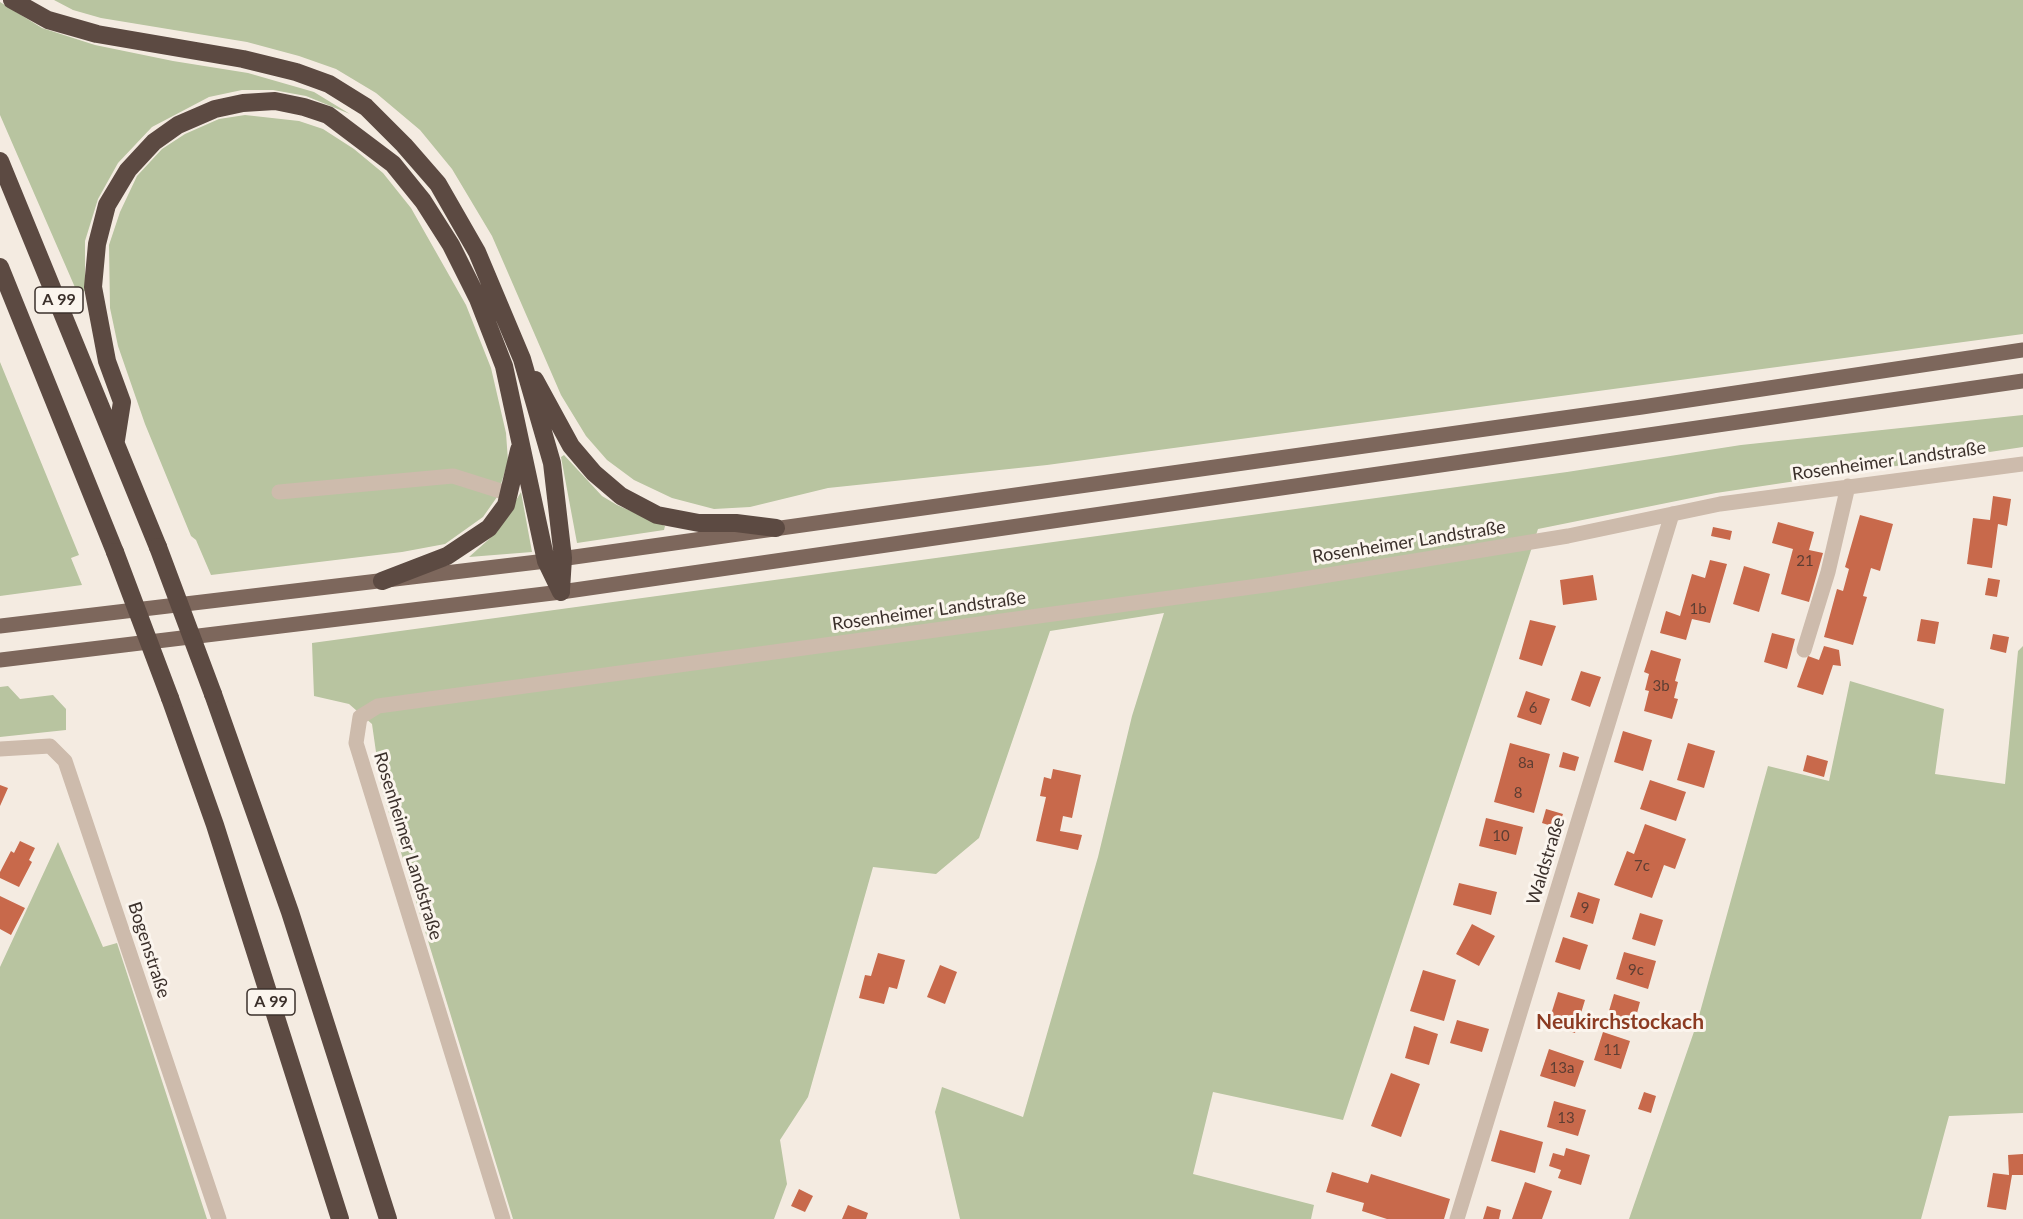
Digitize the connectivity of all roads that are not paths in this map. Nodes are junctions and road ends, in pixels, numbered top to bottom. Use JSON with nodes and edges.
{"nodes":[{"id":1,"x":12,"y":0,"type":"edge"},
{"id":2,"x":0,"y":161,"type":"edge"},
{"id":3,"x":0,"y":267,"type":"edge"},
{"id":4,"x":2023,"y":350,"type":"edge"},
{"id":5,"x":522,"y":359,"type":"junction"},
{"id":6,"x":2018,"y":383,"type":"edge"},
{"id":7,"x":521,"y":439,"type":"junction"},
{"id":8,"x":116,"y":440,"type":"junction"},
{"id":9,"x":2023,"y":464,"type":"edge"},
{"id":10,"x":1848,"y":486,"type":"junction"},
{"id":11,"x":279,"y":492,"type":"dead end"},
{"id":12,"x":510,"y":494,"type":"junction"},
{"id":13,"x":1672,"y":514,"type":"junction"},
{"id":14,"x":776,"y":528,"type":"junction"},
{"id":15,"x":554,"y":559,"type":"junction"},
{"id":16,"x":382,"y":581,"type":"junction"},
{"id":17,"x":561,"y":592,"type":"junction"},
{"id":18,"x":0,"y":626,"type":"edge"},
{"id":19,"x":1804,"y":650,"type":"dead end"},
{"id":20,"x":0,"y":660,"type":"edge"},
{"id":21,"x":0,"y":749,"type":"edge"},
{"id":22,"x":219,"y":1219,"type":"edge"},
{"id":23,"x":340,"y":1219,"type":"edge"},
{"id":24,"x":388,"y":1219,"type":"edge"},
{"id":25,"x":503,"y":1219,"type":"edge"},
{"id":26,"x":1457,"y":1219,"type":"edge"}],
"edges":[{"from":1,"to":5,"type":"highway"},
{"from":2,"to":8,"type":"highway","number":"A 99"},
{"from":3,"to":23,"type":"highway","number":"A 99","bridge":true},
{"from":4,"to":14,"type":"main road"},
{"from":5,"to":14,"type":"highway"},
{"from":5,"to":15,"type":"highway"},
{"from":6,"to":17,"type":"main road"},
{"from":7,"to":8,"type":"highway"},
{"from":7,"to":12,"type":"highway"},
{"from":7,"to":15,"type":"highway"},
{"from":8,"to":24,"type":"highway","number":"A 99","bridge":true},
{"from":9,"to":10,"type":"street","name":"Rosenheimer Landstraße"},
{"from":10,"to":13,"type":"street","name":"Rosenheimer Landstraße"},
{"from":10,"to":19,"type":"street"},
{"from":11,"to":12,"type":"street"},
{"from":12,"to":16,"type":"highway"},
{"from":13,"to":25,"type":"street","name":"Rosenheimer Landstraße"},
{"from":13,"to":26,"type":"street","name":"Waldstraße"},
{"from":14,"to":15,"type":"main road"},
{"from":15,"to":16,"type":"main road"},
{"from":15,"to":17,"type":"highway"},
{"from":16,"to":18,"type":"main road"},
{"from":17,"to":20,"type":"main road"},
{"from":21,"to":22,"type":"street","name":"Bogenstraße"}]}
